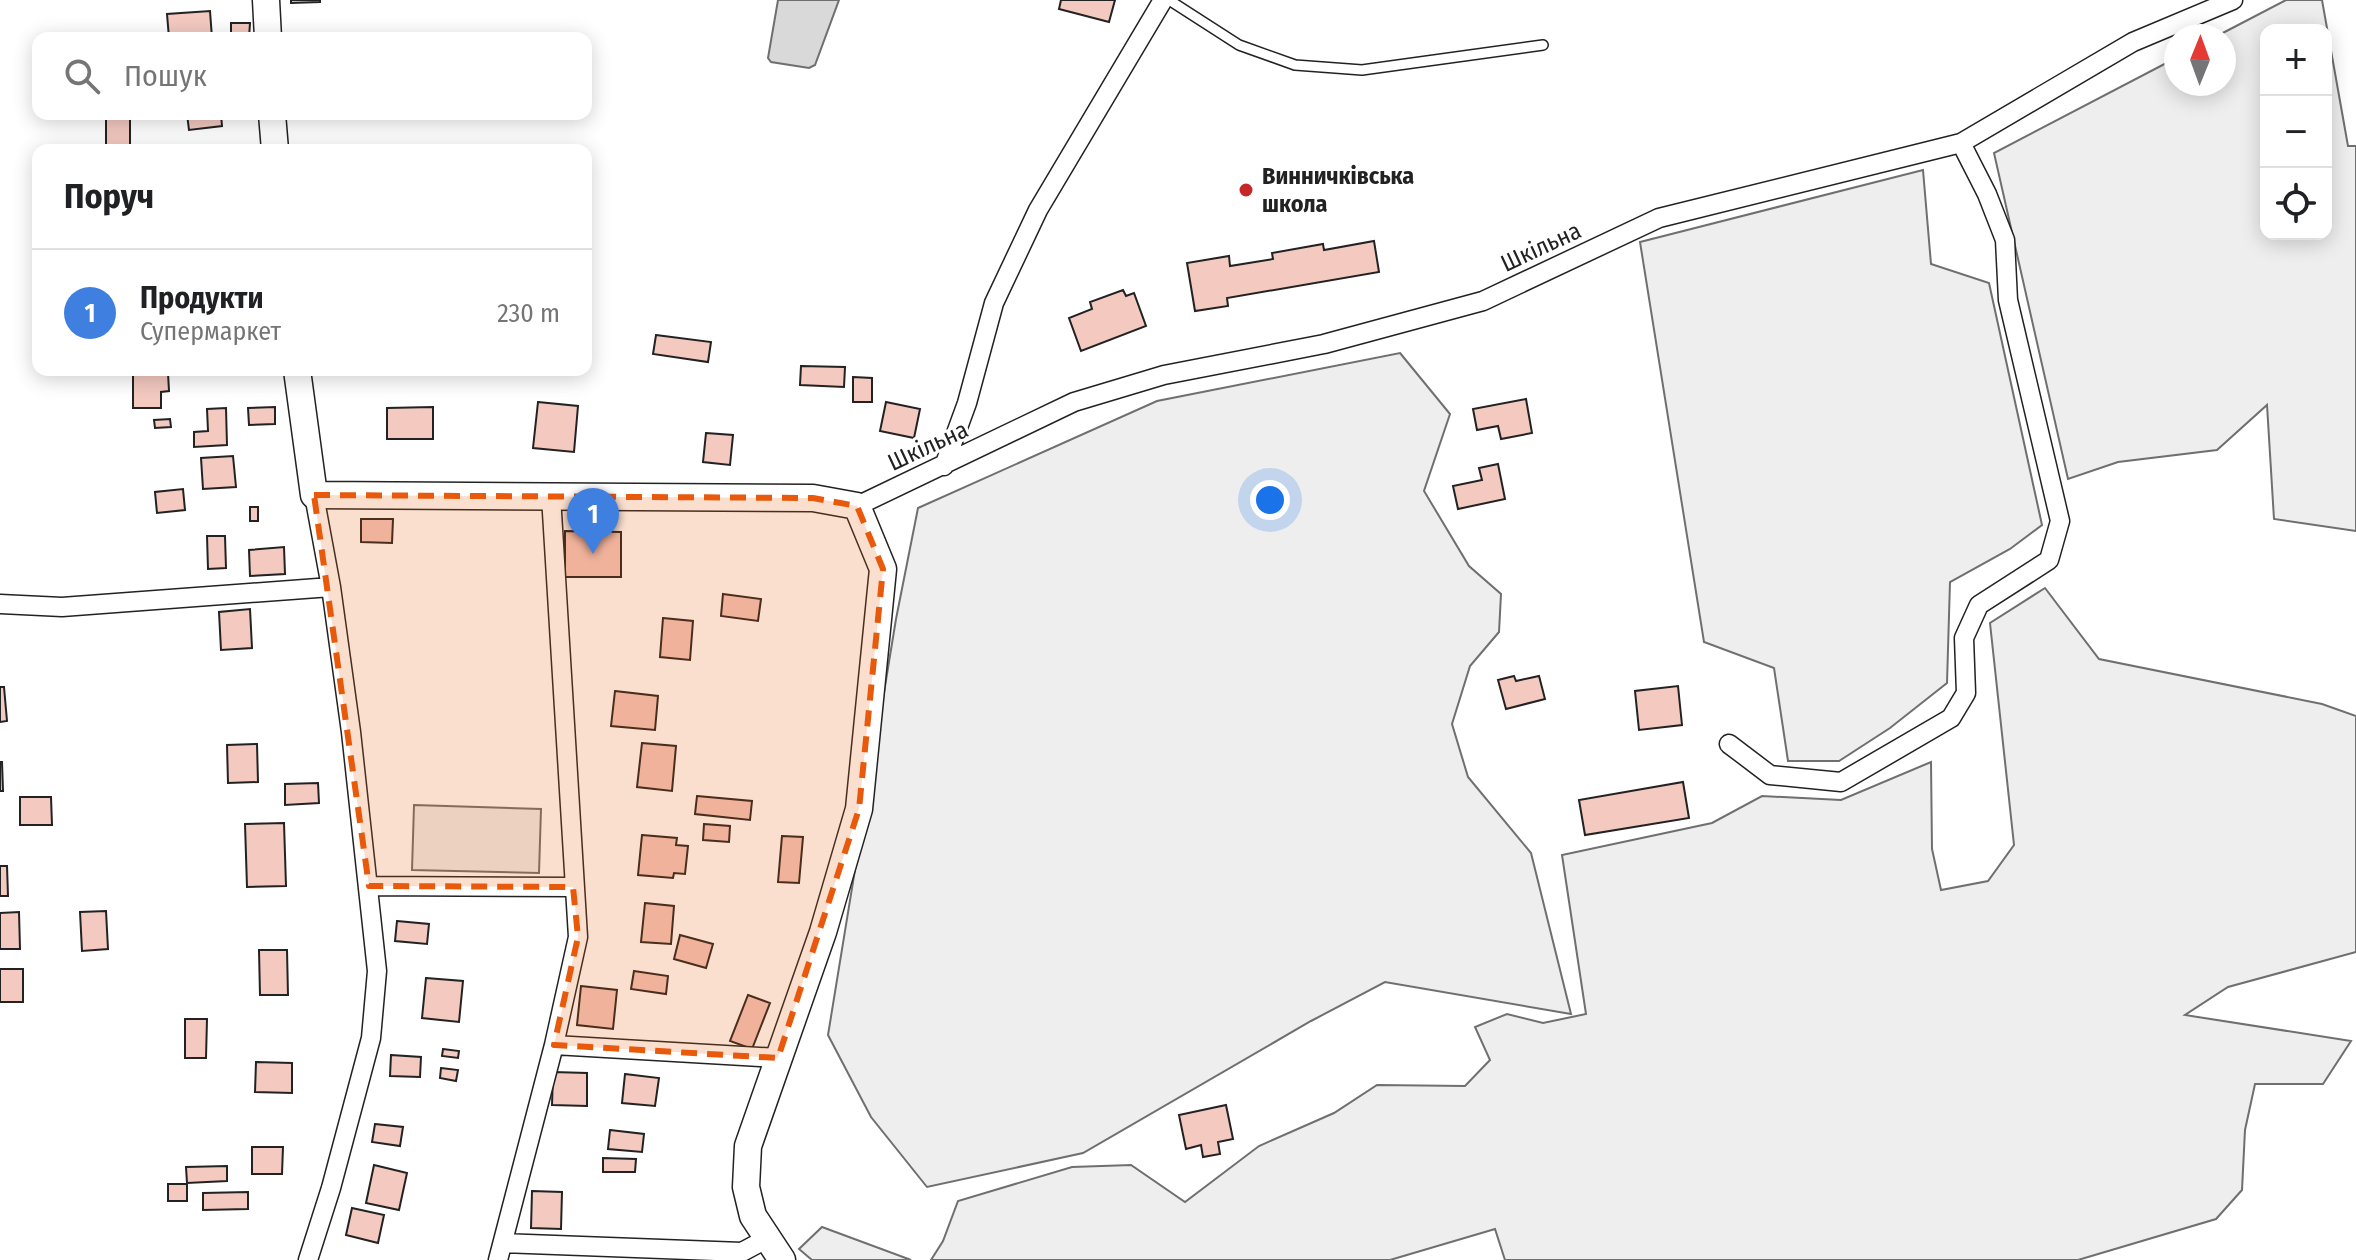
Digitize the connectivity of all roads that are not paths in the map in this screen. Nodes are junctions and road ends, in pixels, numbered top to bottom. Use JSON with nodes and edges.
{"nodes":[{"id":1,"x":266,"y":0,"type":"edge"},
{"id":2,"x":1166,"y":0,"type":"edge"},
{"id":3,"x":2233,"y":0,"type":"edge"},
{"id":4,"x":268,"y":32,"type":"edge"},
{"id":5,"x":1543,"y":45,"type":"dead end"},
{"id":6,"x":272,"y":120,"type":"edge"},
{"id":7,"x":1961,"y":143,"type":"junction"},
{"id":8,"x":274,"y":144,"type":"edge"},
{"id":9,"x":298,"y":376,"type":"edge"},
{"id":10,"x":944,"y":466,"type":"junction"},
{"id":11,"x":314,"y":495,"type":"junction"},
{"id":12,"x":551,"y":496,"type":"junction"},
{"id":13,"x":857,"y":506,"type":"junction"},
{"id":14,"x":331,"y":587,"type":"junction"},
{"id":15,"x":0,"y":604,"type":"edge"},
{"id":16,"x":1729,"y":744,"type":"dead end"},
{"id":17,"x":369,"y":886,"type":"junction"},
{"id":18,"x":573,"y":887,"type":"junction"},
{"id":19,"x":554,"y":1045,"type":"junction"},
{"id":20,"x":778,"y":1058,"type":"junction"},
{"id":21,"x":775,"y":1249,"type":"edge"},
{"id":22,"x":501,"y":1252,"type":"edge"},
{"id":23,"x":308,"y":1260,"type":"edge"}],
"edges":[{"from":1,"to":4,"type":"street"},
{"from":2,"to":5,"type":"lane"},
{"from":2,"to":10,"type":"street"},
{"from":3,"to":7,"type":"street","name":"Шкільна"},
{"from":6,"to":8,"type":"street"},
{"from":7,"to":10,"type":"street","name":"Шкільна"},
{"from":7,"to":16,"type":"street"},
{"from":9,"to":11,"type":"street"},
{"from":10,"to":13,"type":"street","name":"Шкільна"},
{"from":11,"to":12,"type":"street"},
{"from":11,"to":14,"type":"street"},
{"from":12,"to":13,"type":"street"},
{"from":12,"to":18,"type":"street"},
{"from":13,"to":20,"type":"street"},
{"from":14,"to":15,"type":"street"},
{"from":14,"to":17,"type":"street"},
{"from":17,"to":18,"type":"street"},
{"from":17,"to":23,"type":"street"},
{"from":18,"to":19,"type":"street"},
{"from":19,"to":20,"type":"street"},
{"from":19,"to":22,"type":"street"},
{"from":20,"to":21,"type":"street"},
{"from":21,"to":22,"type":"street"}]}
